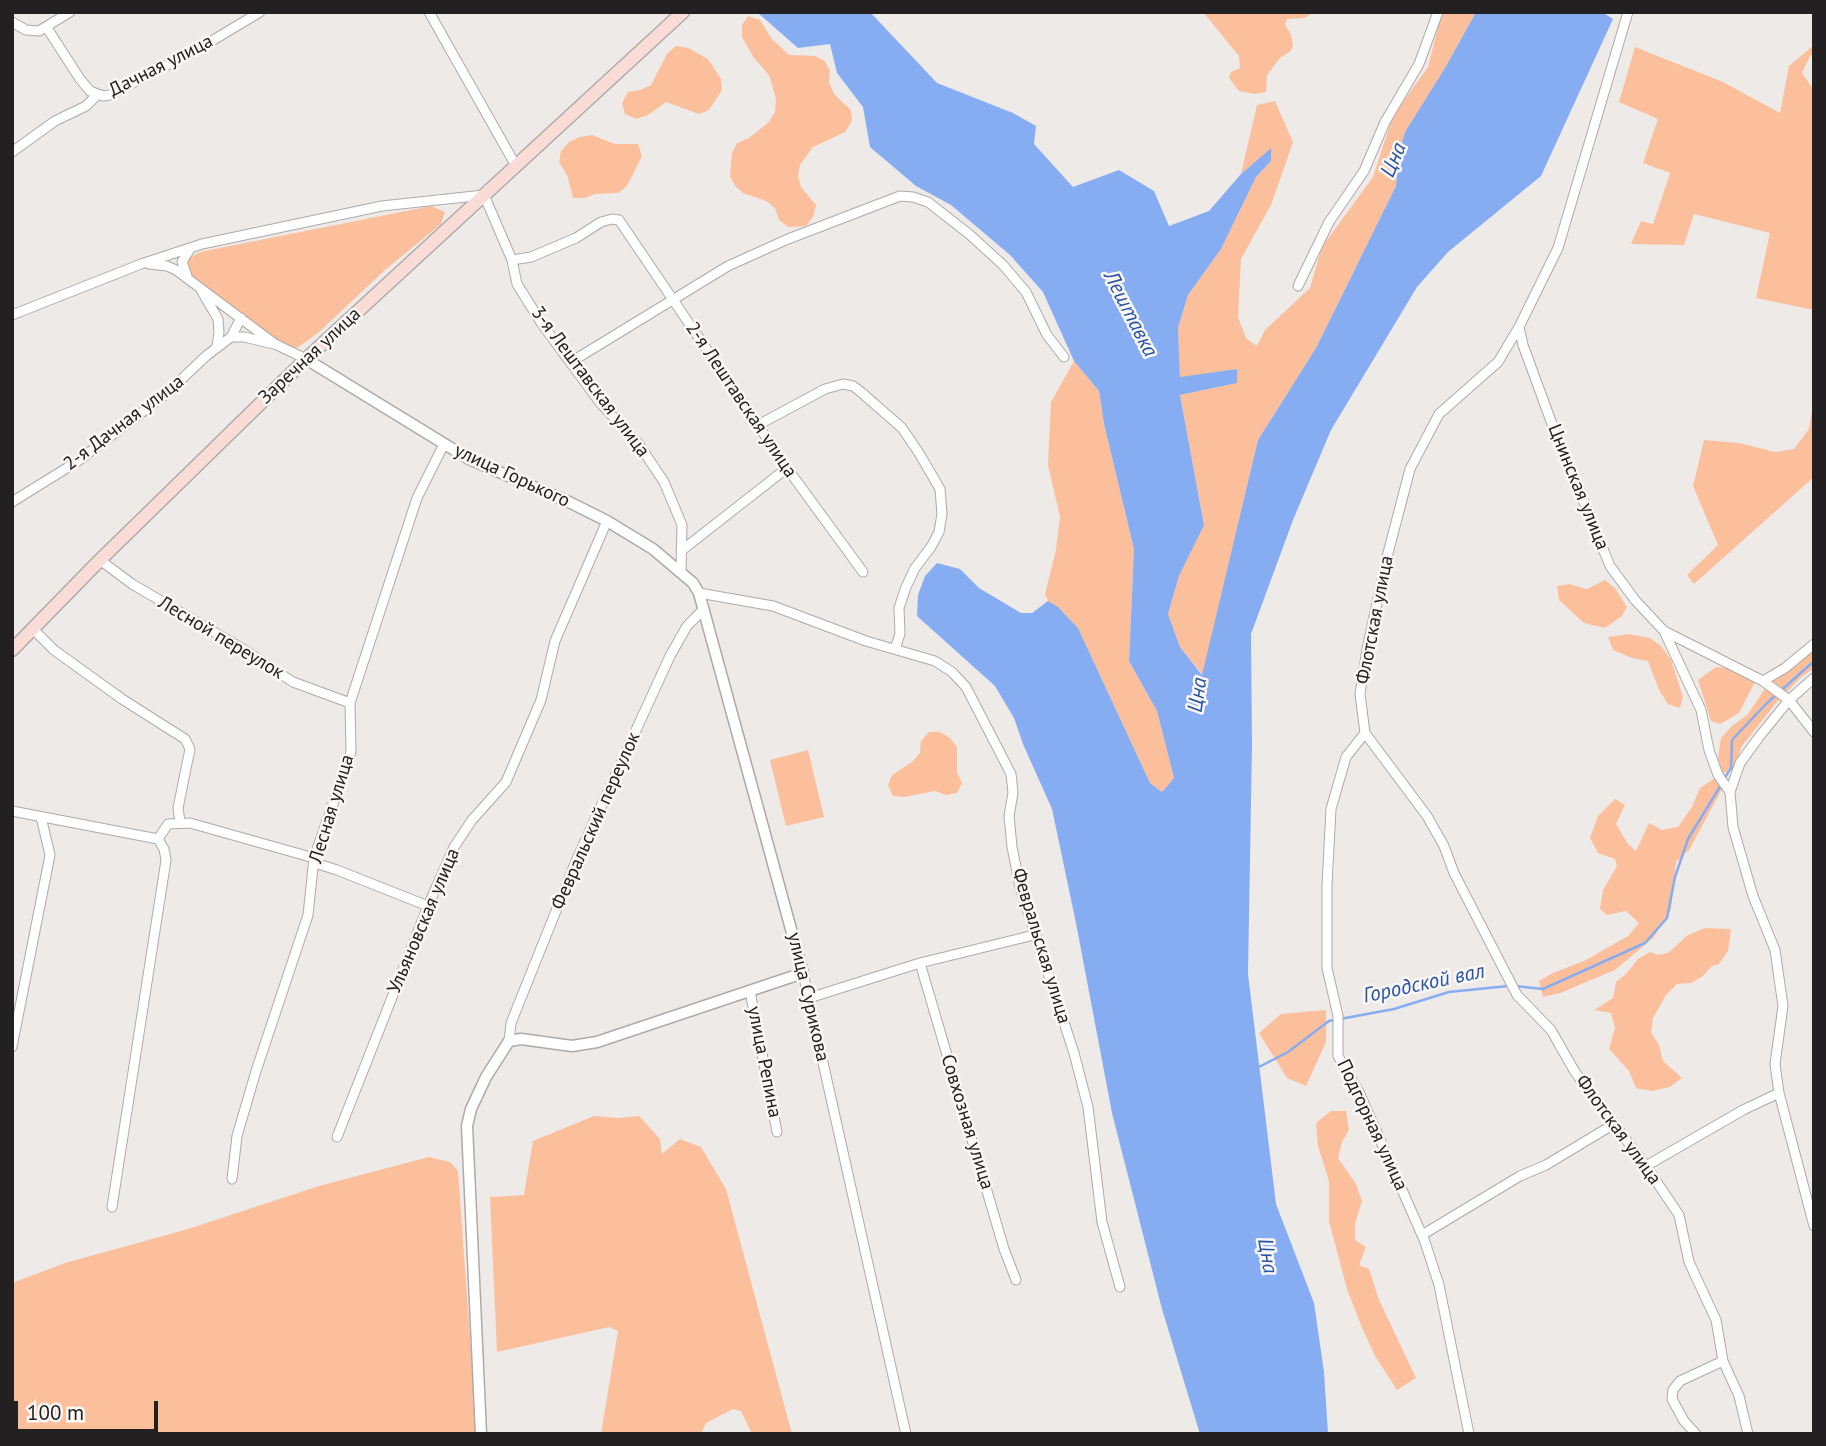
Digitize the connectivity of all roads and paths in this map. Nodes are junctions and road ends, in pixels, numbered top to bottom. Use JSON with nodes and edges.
{"nodes":[{"id":1,"x":70,"y":12,"type":"edge"},
{"id":2,"x":260,"y":12,"type":"edge"},
{"id":3,"x":429,"y":12,"type":"edge"},
{"id":4,"x":683,"y":12,"type":"edge"},
{"id":5,"x":1438,"y":12,"type":"edge"},
{"id":6,"x":1628,"y":12,"type":"edge"},
{"id":7,"x":12,"y":22,"type":"edge"},
{"id":8,"x":47,"y":27,"type":"junction"},
{"id":9,"x":97,"y":95,"type":"junction"},
{"id":10,"x":12,"y":152,"type":"edge"},
{"id":11,"x":516,"y":166,"type":"junction"},
{"id":12,"x":484,"y":195,"type":"junction"},
{"id":13,"x":448,"y":199,"type":"junction"},
{"id":14,"x":464,"y":214,"type":"junction"},
{"id":15,"x":191,"y":247,"type":"junction"},
{"id":16,"x":512,"y":260,"type":"junction"},
{"id":17,"x":141,"y":264,"type":"junction"},
{"id":18,"x":187,"y":277,"type":"junction"},
{"id":19,"x":198,"y":285,"type":"junction"},
{"id":20,"x":1298,"y":286,"type":"dead end"},
{"id":21,"x":673,"y":300,"type":"junction"},
{"id":22,"x":12,"y":315,"type":"edge"},
{"id":23,"x":241,"y":318,"type":"junction"},
{"id":24,"x":1520,"y":327,"type":"junction"},
{"id":25,"x":231,"y":337,"type":"junction"},
{"id":26,"x":275,"y":344,"type":"junction"},
{"id":27,"x":217,"y":346,"type":"junction"},
{"id":28,"x":1063,"y":357,"type":"dead end"},
{"id":29,"x":306,"y":359,"type":"junction"},
{"id":30,"x":571,"y":362,"type":"junction"},
{"id":31,"x":758,"y":425,"type":"junction"},
{"id":32,"x":444,"y":444,"type":"junction"},
{"id":33,"x":787,"y":468,"type":"junction"},
{"id":34,"x":12,"y":502,"type":"edge"},
{"id":35,"x":607,"y":521,"type":"junction"},
{"id":36,"x":681,"y":551,"type":"junction"},
{"id":37,"x":100,"y":559,"type":"junction"},
{"id":38,"x":681,"y":571,"type":"junction"},
{"id":39,"x":863,"y":572,"type":"dead end"},
{"id":40,"x":699,"y":593,"type":"junction"},
{"id":41,"x":703,"y":610,"type":"junction"},
{"id":42,"x":34,"y":630,"type":"junction"},
{"id":43,"x":1664,"y":631,"type":"junction"},
{"id":44,"x":1814,"y":644,"type":"edge"},
{"id":45,"x":895,"y":649,"type":"junction"},
{"id":46,"x":12,"y":650,"type":"edge"},
{"id":47,"x":1814,"y":678,"type":"edge"},
{"id":48,"x":1763,"y":681,"type":"junction"},
{"id":49,"x":1786,"y":698,"type":"junction"},
{"id":50,"x":350,"y":703,"type":"junction"},
{"id":51,"x":1814,"y":732,"type":"edge"},
{"id":52,"x":1365,"y":733,"type":"junction"},
{"id":53,"x":1730,"y":792,"type":"junction"},
{"id":54,"x":12,"y":811,"type":"edge"},
{"id":55,"x":41,"y":817,"type":"junction"},
{"id":56,"x":180,"y":822,"type":"junction"},
{"id":57,"x":158,"y":839,"type":"junction"},
{"id":58,"x":314,"y":861,"type":"junction"},
{"id":59,"x":428,"y":906,"type":"junction"},
{"id":60,"x":1034,"y":935,"type":"junction"},
{"id":61,"x":920,"y":963,"type":"junction"},
{"id":62,"x":803,"y":973,"type":"junction"},
{"id":63,"x":750,"y":991,"type":"junction"},
{"id":64,"x":809,"y":998,"type":"junction"},
{"id":65,"x":509,"y":1041,"type":"junction"},
{"id":66,"x":12,"y":1047,"type":"edge"},
{"id":67,"x":1779,"y":1093,"type":"junction"},
{"id":68,"x":1614,"y":1124,"type":"junction"},
{"id":69,"x":777,"y":1132,"type":"dead end"},
{"id":70,"x":337,"y":1137,"type":"dead end"},
{"id":71,"x":1646,"y":1166,"type":"junction"},
{"id":72,"x":232,"y":1179,"type":"dead end"},
{"id":73,"x":112,"y":1207,"type":"dead end"},
{"id":74,"x":1814,"y":1226,"type":"edge"},
{"id":75,"x":1422,"y":1235,"type":"junction"},
{"id":76,"x":1016,"y":1280,"type":"dead end"},
{"id":77,"x":1120,"y":1287,"type":"dead end"},
{"id":78,"x":1723,"y":1361,"type":"junction"},
{"id":79,"x":481,"y":1434,"type":"edge"},
{"id":80,"x":906,"y":1434,"type":"edge"},
{"id":81,"x":1469,"y":1434,"type":"edge"},
{"id":82,"x":1696,"y":1434,"type":"edge"},
{"id":83,"x":1748,"y":1434,"type":"edge"}],
"edges":[{"from":1,"to":8,"type":"street"},
{"from":2,"to":9,"type":"street","name":"Дачная улица"},
{"from":3,"to":11,"type":"street"},
{"from":4,"to":11,"type":"main road"},
{"from":5,"to":20,"type":"street"},
{"from":6,"to":24,"type":"street","name":"Флотская улица"},
{"from":7,"to":8,"type":"street"},
{"from":8,"to":9,"type":"street","name":"Дачная улица"},
{"from":9,"to":10,"type":"street","name":"Дачная улица"},
{"from":11,"to":12,"type":"main road"},
{"from":12,"to":13,"type":"street"},
{"from":12,"to":14,"type":"main road"},
{"from":12,"to":16,"type":"street","name":"3-я Лештавская улица"},
{"from":13,"to":14,"type":"street"},
{"from":13,"to":15,"type":"street"},
{"from":14,"to":29,"type":"main road","name":"Заречная улица"},
{"from":15,"to":17,"type":"street"},
{"from":15,"to":18,"type":"street"},
{"from":16,"to":21,"type":"street","name":"2-я Лештавская улица"},
{"from":16,"to":30,"type":"street","name":"3-я Лештавская улица"},
{"from":17,"to":18,"type":"street"},
{"from":17,"to":22,"type":"street"},
{"from":18,"to":19,"type":"street"},
{"from":19,"to":23,"type":"street"},
{"from":19,"to":27,"type":"street"},
{"from":21,"to":28,"type":"street"},
{"from":21,"to":30,"type":"street"},
{"from":21,"to":31,"type":"street","name":"2-я Лештавская улица"},
{"from":23,"to":25,"type":"street"},
{"from":23,"to":26,"type":"street"},
{"from":24,"to":43,"type":"street","name":"Цнинская улица"},
{"from":24,"to":52,"type":"street","name":"Флотская улица"},
{"from":25,"to":26,"type":"street"},
{"from":25,"to":27,"type":"street","name":"2-я Дачная улица"},
{"from":26,"to":29,"type":"street"},
{"from":27,"to":34,"type":"street","name":"2-я Дачная улица"},
{"from":29,"to":32,"type":"street","name":"улица Горького"},
{"from":29,"to":37,"type":"main road","name":"Заречная улица"},
{"from":30,"to":36,"type":"street","name":"3-я Лештавская улица"},
{"from":31,"to":33,"type":"street","name":"2-я Лештавская улица"},
{"from":31,"to":45,"type":"street"},
{"from":32,"to":35,"type":"street","name":"улица Горького"},
{"from":32,"to":50,"type":"street","name":"Лесная улица"},
{"from":33,"to":36,"type":"street"},
{"from":33,"to":39,"type":"street","name":"2-я Лештавская улица"},
{"from":35,"to":38,"type":"street","name":"улица Горького"},
{"from":35,"to":59,"type":"street","name":"Ульяновская улица"},
{"from":36,"to":38,"type":"street","name":"3-я Лештавская улица"},
{"from":37,"to":42,"type":"main road","name":"Заречная улица"},
{"from":37,"to":50,"type":"street","name":"Лесной переулок"},
{"from":38,"to":40,"type":"street","name":"улица Сурикова"},
{"from":40,"to":41,"type":"street","name":"улица Сурикова"},
{"from":40,"to":45,"type":"street","name":"Февральская улица"},
{"from":41,"to":62,"type":"street","name":"улица Сурикова"},
{"from":41,"to":65,"type":"street","name":"Февральский переулок"},
{"from":42,"to":46,"type":"main road","name":"Заречная улица"},
{"from":42,"to":56,"type":"street"},
{"from":43,"to":48,"type":"street","name":"Цнинская улица"},
{"from":43,"to":53,"type":"street","name":"Цнинская улица"},
{"from":44,"to":48,"type":"street"},
{"from":45,"to":60,"type":"street","name":"Февральская улица"},
{"from":47,"to":49,"type":"street"},
{"from":48,"to":49,"type":"street","name":"Цнинская улица"},
{"from":49,"to":51,"type":"street","name":"Цнинская улица"},
{"from":49,"to":53,"type":"street"},
{"from":50,"to":58,"type":"street","name":"Лесная улица"},
{"from":52,"to":68,"type":"street","name":"Флотская улица"},
{"from":52,"to":75,"type":"street","name":"Подгорная улица"},
{"from":53,"to":67,"type":"street","name":"Цнинская улица"},
{"from":54,"to":55,"type":"street"},
{"from":55,"to":57,"type":"street"},
{"from":55,"to":66,"type":"street"},
{"from":56,"to":57,"type":"street"},
{"from":56,"to":58,"type":"street"},
{"from":57,"to":73,"type":"street"},
{"from":58,"to":59,"type":"street"},
{"from":58,"to":72,"type":"street","name":"Лесная улица"},
{"from":59,"to":70,"type":"street","name":"Ульяновская улица"},
{"from":60,"to":61,"type":"street"},
{"from":60,"to":77,"type":"street","name":"Февральская улица"},
{"from":61,"to":64,"type":"street"},
{"from":61,"to":76,"type":"street","name":"Совхозная улица"},
{"from":62,"to":63,"type":"street"},
{"from":62,"to":64,"type":"street","name":"улица Сурикова"},
{"from":63,"to":65,"type":"street"},
{"from":63,"to":69,"type":"street","name":"улица Репина"},
{"from":64,"to":80,"type":"street","name":"улица Сурикова"},
{"from":65,"to":79,"type":"street"},
{"from":67,"to":71,"type":"street"},
{"from":67,"to":74,"type":"street","name":"Цнинская улица"},
{"from":68,"to":71,"type":"street","name":"Флотская улица"},
{"from":68,"to":75,"type":"street"},
{"from":71,"to":78,"type":"street","name":"Флотская улица"},
{"from":75,"to":81,"type":"street","name":"Подгорная улица"},
{"from":78,"to":82,"type":"street"},
{"from":78,"to":83,"type":"street","name":"Флотская улица"}]}
